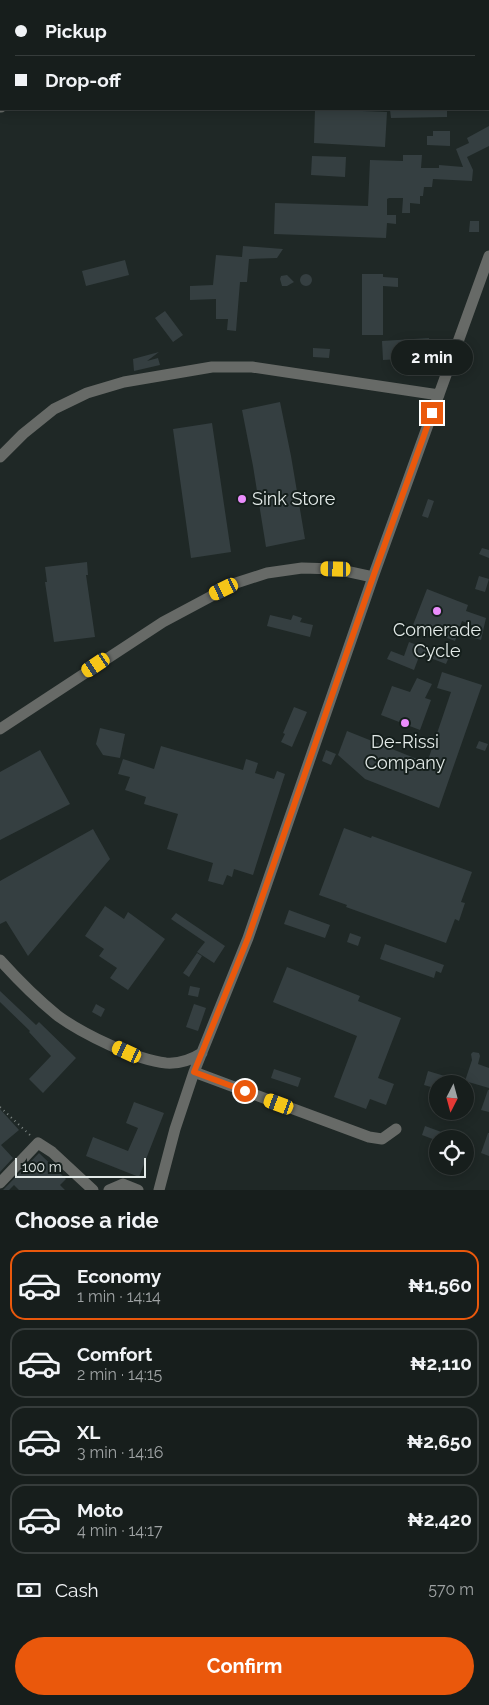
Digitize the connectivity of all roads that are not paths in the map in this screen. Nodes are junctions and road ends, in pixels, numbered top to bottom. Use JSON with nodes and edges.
{"nodes":[{"id":1,"x":489,"y":256,"type":"edge"},
{"id":2,"x":439,"y":395,"type":"junction"},
{"id":3,"x":0,"y":457,"type":"edge"},
{"id":4,"x":373,"y":577,"type":"junction"},
{"id":5,"x":0,"y":729,"type":"edge"},
{"id":6,"x":0,"y":960,"type":"edge"},
{"id":7,"x":202,"y":1053,"type":"junction"},
{"id":8,"x":194,"y":1072,"type":"junction"},
{"id":9,"x":396,"y":1129,"type":"dead end"},
{"id":10,"x":0,"y":1183,"type":"edge"},
{"id":11,"x":93,"y":1190,"type":"edge"},
{"id":12,"x":110,"y":1190,"type":"edge"},
{"id":13,"x":138,"y":1190,"type":"edge"},
{"id":14,"x":159,"y":1190,"type":"edge"}],
"edges":[{"from":1,"to":2,"type":"street"},
{"from":2,"to":3,"type":"street"},
{"from":2,"to":4,"type":"street"},
{"from":4,"to":5,"type":"street"},
{"from":4,"to":7,"type":"street"},
{"from":6,"to":7,"type":"street"},
{"from":7,"to":8,"type":"street"},
{"from":8,"to":9,"type":"street"},
{"from":8,"to":14,"type":"street"},
{"from":10,"to":11,"type":"street"},
{"from":12,"to":13,"type":"street"}]}
